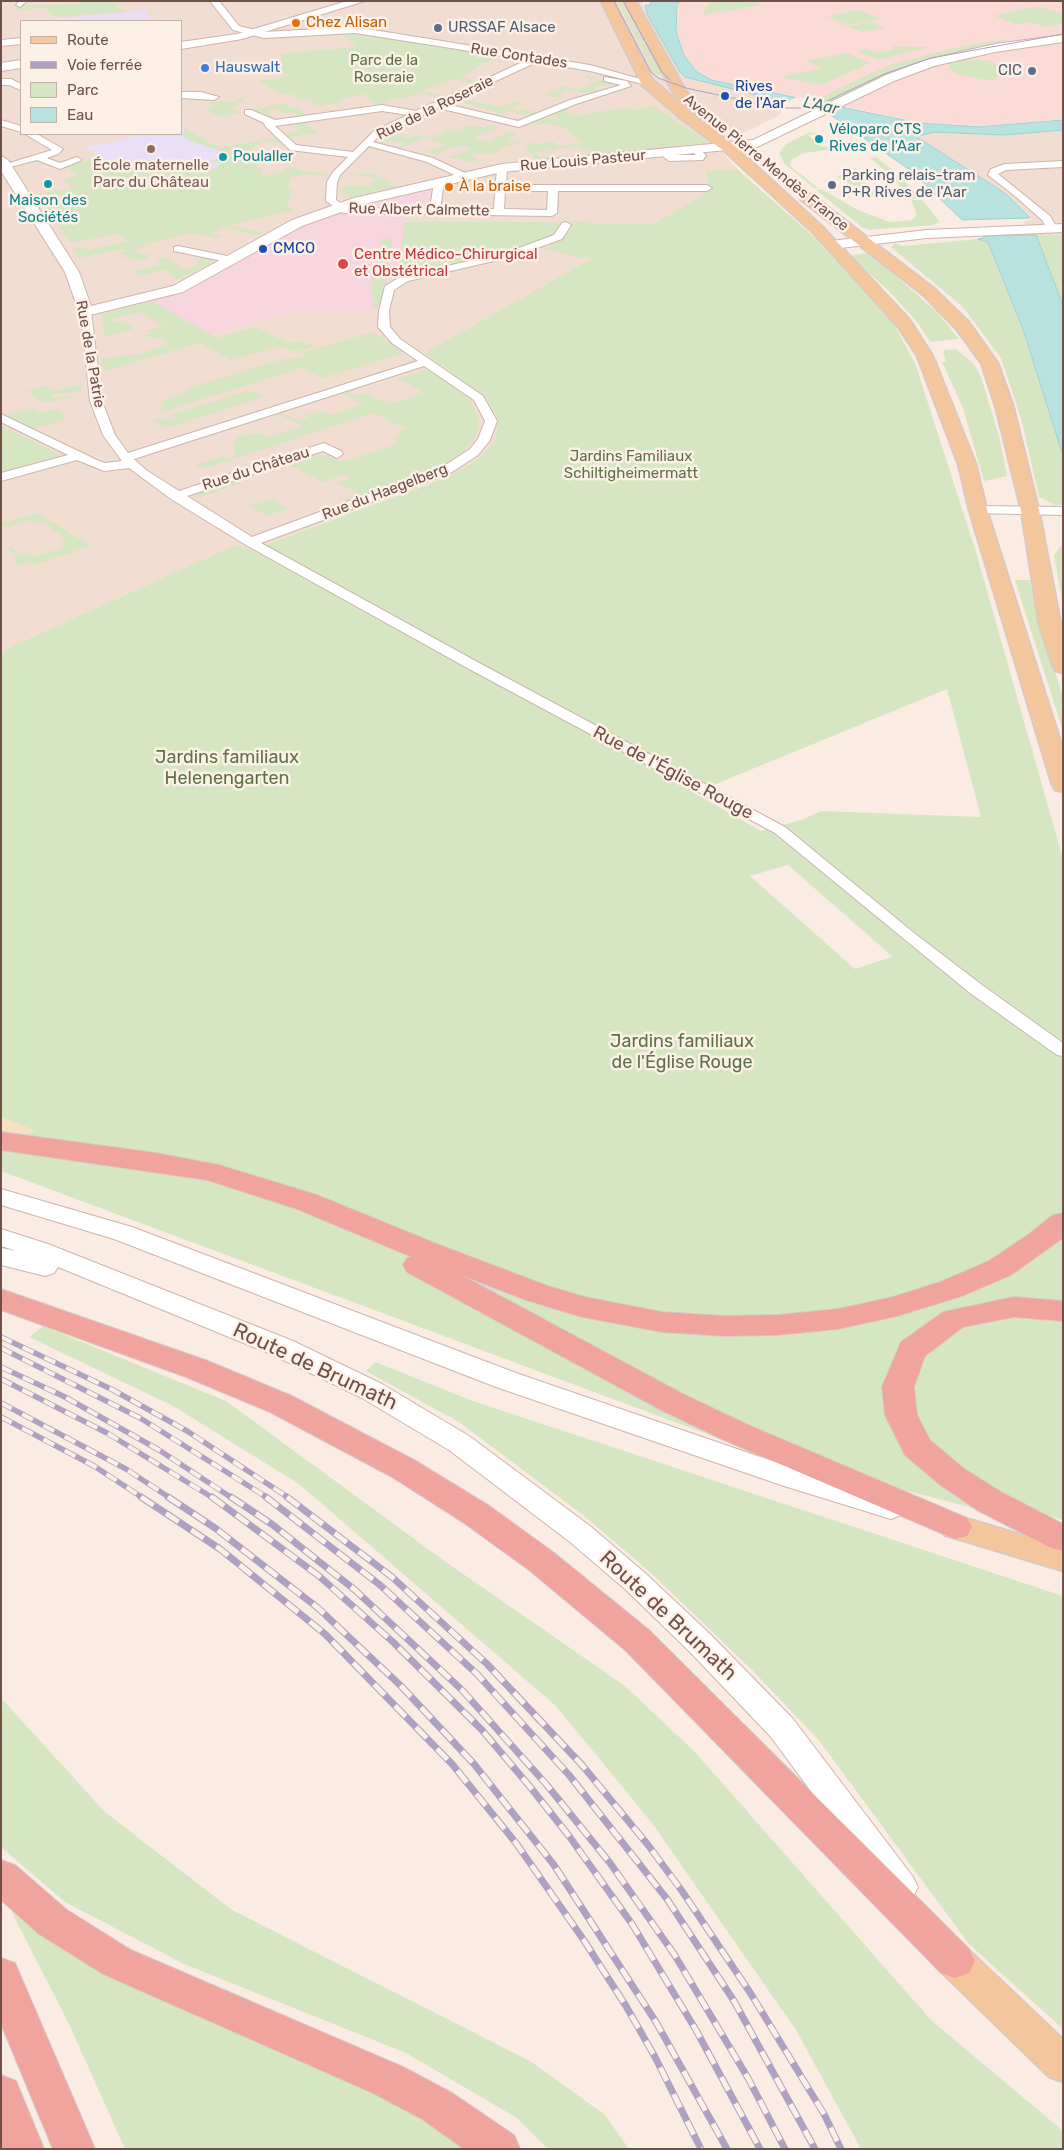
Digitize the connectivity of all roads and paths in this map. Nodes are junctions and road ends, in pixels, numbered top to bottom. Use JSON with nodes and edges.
{"nodes":[{"id":1,"x":214,"y":1,"type":"edge"},
{"id":2,"x":360,"y":1,"type":"edge"},
{"id":3,"x":607,"y":1,"type":"edge"},
{"id":4,"x":630,"y":1,"type":"edge"},
{"id":5,"x":1063,"y":29,"type":"edge"},
{"id":6,"x":252,"y":32,"type":"junction"},
{"id":7,"x":1036,"y":37,"type":"junction"},
{"id":8,"x":1063,"y":38,"type":"edge"},
{"id":9,"x":20,"y":41,"type":"edge"},
{"id":10,"x":1,"y":43,"type":"edge"},
{"id":11,"x":182,"y":46,"type":"edge"},
{"id":12,"x":914,"y":56,"type":"dead end"},
{"id":13,"x":533,"y":61,"type":"junction"},
{"id":14,"x":20,"y":64,"type":"edge"},
{"id":15,"x":1,"y":67,"type":"edge"},
{"id":16,"x":1,"y":82,"type":"edge"},
{"id":17,"x":647,"y":82,"type":"junction"},
{"id":18,"x":20,"y":86,"type":"edge"},
{"id":19,"x":680,"y":93,"type":"junction"},
{"id":20,"x":182,"y":95,"type":"edge"},
{"id":21,"x":214,"y":97,"type":"dead end"},
{"id":22,"x":438,"y":105,"type":"junction"},
{"id":23,"x":248,"y":112,"type":"dead end"},
{"id":24,"x":416,"y":114,"type":"junction"},
{"id":25,"x":788,"y":114,"type":"dead end"},
{"id":26,"x":1,"y":123,"type":"edge"},
{"id":27,"x":273,"y":123,"type":"junction"},
{"id":28,"x":20,"y":129,"type":"edge"},
{"id":29,"x":32,"y":135,"type":"edge"},
{"id":30,"x":367,"y":143,"type":"junction"},
{"id":31,"x":737,"y":145,"type":"junction"},
{"id":32,"x":357,"y":155,"type":"junction"},
{"id":33,"x":37,"y":157,"type":"junction"},
{"id":34,"x":77,"y":160,"type":"dead end"},
{"id":35,"x":1063,"y":164,"type":"edge"},
{"id":36,"x":502,"y":168,"type":"junction"},
{"id":37,"x":4,"y":169,"type":"edge"},
{"id":38,"x":774,"y":170,"type":"dead end"},
{"id":39,"x":464,"y":176,"type":"junction"},
{"id":40,"x":439,"y":182,"type":"junction"},
{"id":41,"x":501,"y":188,"type":"junction"},
{"id":42,"x":553,"y":188,"type":"junction"},
{"id":43,"x":707,"y":188,"type":"dead end"},
{"id":44,"x":795,"y":188,"type":"dead end"},
{"id":45,"x":332,"y":195,"type":"junction"},
{"id":46,"x":359,"y":201,"type":"junction"},
{"id":47,"x":339,"y":208,"type":"junction"},
{"id":48,"x":435,"y":212,"type":"junction"},
{"id":49,"x":499,"y":212,"type":"junction"},
{"id":50,"x":566,"y":225,"type":"dead end"},
{"id":51,"x":1057,"y":228,"type":"edge"},
{"id":52,"x":864,"y":241,"type":"junction"},
{"id":53,"x":832,"y":245,"type":"junction"},
{"id":54,"x":178,"y":249,"type":"dead end"},
{"id":55,"x":232,"y":260,"type":"junction"},
{"id":56,"x":86,"y":312,"type":"junction"},
{"id":57,"x":420,"y":360,"type":"junction"},
{"id":58,"x":1,"y":417,"type":"edge"},
{"id":59,"x":337,"y":454,"type":"dead end"},
{"id":60,"x":78,"y":456,"type":"junction"},
{"id":61,"x":128,"y":461,"type":"junction"},
{"id":62,"x":1,"y":477,"type":"edge"},
{"id":63,"x":175,"y":496,"type":"junction"},
{"id":64,"x":978,"y":510,"type":"junction"},
{"id":65,"x":1030,"y":510,"type":"junction"},
{"id":66,"x":1063,"y":511,"type":"edge"},
{"id":67,"x":251,"y":542,"type":"junction"},
{"id":68,"x":1063,"y":667,"type":"edge"},
{"id":69,"x":1063,"y":785,"type":"edge"},
{"id":70,"x":1060,"y":1049,"type":"edge"},
{"id":71,"x":14,"y":1142,"type":"edge"},
{"id":72,"x":64,"y":1149,"type":"junction"},
{"id":73,"x":1,"y":1182,"type":"edge"},
{"id":74,"x":1,"y":1197,"type":"edge"},
{"id":75,"x":1063,"y":1222,"type":"edge"},
{"id":76,"x":123,"y":1233,"type":"junction"},
{"id":77,"x":1,"y":1237,"type":"edge"},
{"id":78,"x":1,"y":1256,"type":"edge"},
{"id":79,"x":1,"y":1299,"type":"edge"},
{"id":80,"x":165,"y":1300,"type":"junction"},
{"id":81,"x":1063,"y":1311,"type":"edge"},
{"id":82,"x":955,"y":1527,"type":"junction"},
{"id":83,"x":1063,"y":1539,"type":"edge"},
{"id":84,"x":1063,"y":1559,"type":"edge"},
{"id":85,"x":1,"y":1876,"type":"edge"},
{"id":86,"x":955,"y":1961,"type":"junction"},
{"id":87,"x":1,"y":1975,"type":"edge"},
{"id":88,"x":1063,"y":2065,"type":"edge"},
{"id":89,"x":1,"y":2094,"type":"edge"},
{"id":90,"x":23,"y":2149,"type":"edge"},
{"id":91,"x":74,"y":2149,"type":"edge"},
{"id":92,"x":499,"y":2149,"type":"edge"}],
"edges":[{"from":1,"to":6,"type":"street","name":"Rue Contades"},
{"from":2,"to":6,"type":"main road"},
{"from":3,"to":17,"type":"main road","name":"Avenue Pierre Mendès France"},
{"from":4,"to":19,"type":"main road","name":"Avenue Pierre Mendès France"},
{"from":5,"to":7,"type":"main road"},
{"from":6,"to":11,"type":"main road"},
{"from":6,"to":13,"type":"street","name":"Rue Contades"},
{"from":7,"to":8,"type":"main road"},
{"from":7,"to":12,"type":"main road"},
{"from":7,"to":31,"type":"main road","name":"Rue Louis Pasteur"},
{"from":9,"to":10,"type":"street"},
{"from":13,"to":17,"type":"street","name":"Rue Contades"},
{"from":13,"to":22,"type":"street","name":"Rue de la Roseraie"},
{"from":13,"to":22,"type":"street"},
{"from":14,"to":15,"type":"main road"},
{"from":16,"to":18,"type":"street"},
{"from":17,"to":19,"type":"main road","name":"Rue Contades"},
{"from":17,"to":31,"type":"main road","name":"Avenue Pierre Mendès France"},
{"from":19,"to":31,"type":"main road","name":"Avenue Pierre Mendès France"},
{"from":20,"to":21,"type":"street"},
{"from":22,"to":24,"type":"street","name":"Rue de la Roseraie"},
{"from":23,"to":27,"type":"street"},
{"from":24,"to":27,"type":"street"},
{"from":24,"to":30,"type":"street","name":"Rue de la Roseraie"},
{"from":25,"to":31,"type":"main road","name":"Rue Louis Pasteur"},
{"from":26,"to":28,"type":"street"},
{"from":27,"to":32,"type":"street"},
{"from":29,"to":33,"type":"street"},
{"from":30,"to":32,"type":"street","name":"Rue de la Roseraie"},
{"from":30,"to":39,"type":"street"},
{"from":31,"to":36,"type":"main road","name":"Rue Louis Pasteur"},
{"from":31,"to":38,"type":"main road","name":"Avenue Pierre Mendès France"},
{"from":31,"to":53,"type":"main road","name":"Avenue Pierre Mendès France"},
{"from":32,"to":45,"type":"street","name":"Rue de la Roseraie"},
{"from":33,"to":34,"type":"street"},
{"from":33,"to":37,"type":"street"},
{"from":35,"to":51,"type":"street"},
{"from":36,"to":39,"type":"main road","name":"Rue Louis Pasteur"},
{"from":36,"to":41,"type":"street","name":"Rue Albert Calmette"},
{"from":37,"to":56,"type":"main road","name":"Rue de la Patrie"},
{"from":39,"to":40,"type":"main road","name":"Rue Louis Pasteur"},
{"from":40,"to":46,"type":"main road","name":"Rue Louis Pasteur"},
{"from":40,"to":48,"type":"street"},
{"from":41,"to":42,"type":"street"},
{"from":41,"to":49,"type":"street","name":"Rue Albert Calmette"},
{"from":42,"to":43,"type":"street"},
{"from":42,"to":49,"type":"street","name":"Rue Albert Calmette"},
{"from":44,"to":52,"type":"main road","name":"Avenue Pierre Mendès France"},
{"from":45,"to":46,"type":"street"},
{"from":45,"to":47,"type":"street"},
{"from":46,"to":47,"type":"main road","name":"Rue Louis Pasteur"},
{"from":47,"to":48,"type":"street","name":"Rue Albert Calmette"},
{"from":47,"to":55,"type":"main road","name":"Rue Louis Pasteur"},
{"from":48,"to":49,"type":"street","name":"Rue Albert Calmette"},
{"from":50,"to":57,"type":"street"},
{"from":51,"to":52,"type":"main road"},
{"from":52,"to":53,"type":"main road"},
{"from":52,"to":65,"type":"main road","name":"Avenue Pierre Mendès France"},
{"from":53,"to":64,"type":"main road","name":"Avenue Pierre Mendès France"},
{"from":54,"to":55,"type":"street"},
{"from":55,"to":56,"type":"main road","name":"Rue Louis Pasteur"},
{"from":56,"to":61,"type":"street","name":"Rue de la Patrie"},
{"from":57,"to":61,"type":"street"},
{"from":57,"to":67,"type":"street","name":"Rue du Haegelberg"},
{"from":58,"to":60,"type":"street"},
{"from":59,"to":63,"type":"street","name":"Rue du Château"},
{"from":60,"to":61,"type":"street"},
{"from":60,"to":62,"type":"street"},
{"from":61,"to":63,"type":"street","name":"Rue de la Patrie"},
{"from":63,"to":67,"type":"street","name":"Rue de la Patrie"},
{"from":64,"to":65,"type":"street"},
{"from":64,"to":69,"type":"main road","name":"Avenue Pierre Mendès France"},
{"from":65,"to":66,"type":"street"},
{"from":65,"to":68,"type":"main road","name":"Avenue Pierre Mendès France"},
{"from":67,"to":70,"type":"street","name":"Rue de l'Église Rouge"},
{"from":71,"to":72,"type":"highway"},
{"from":72,"to":75,"type":"highway"},
{"from":72,"to":82,"type":"highway"},
{"from":73,"to":76,"type":"main road"},
{"from":74,"to":76,"type":"main road"},
{"from":76,"to":82,"type":"main road"},
{"from":77,"to":80,"type":"main road","name":"Route de Brumath"},
{"from":78,"to":80,"type":"main road","name":"Route de Brumath"},
{"from":79,"to":86,"type":"highway"},
{"from":80,"to":86,"type":"main road","name":"Route de Brumath"},
{"from":81,"to":83,"type":"highway"},
{"from":82,"to":84,"type":"main road"},
{"from":85,"to":92,"type":"highway"},
{"from":86,"to":88,"type":"main road","name":"Route de Brumath"},
{"from":87,"to":91,"type":"highway"},
{"from":89,"to":90,"type":"highway"}]}
